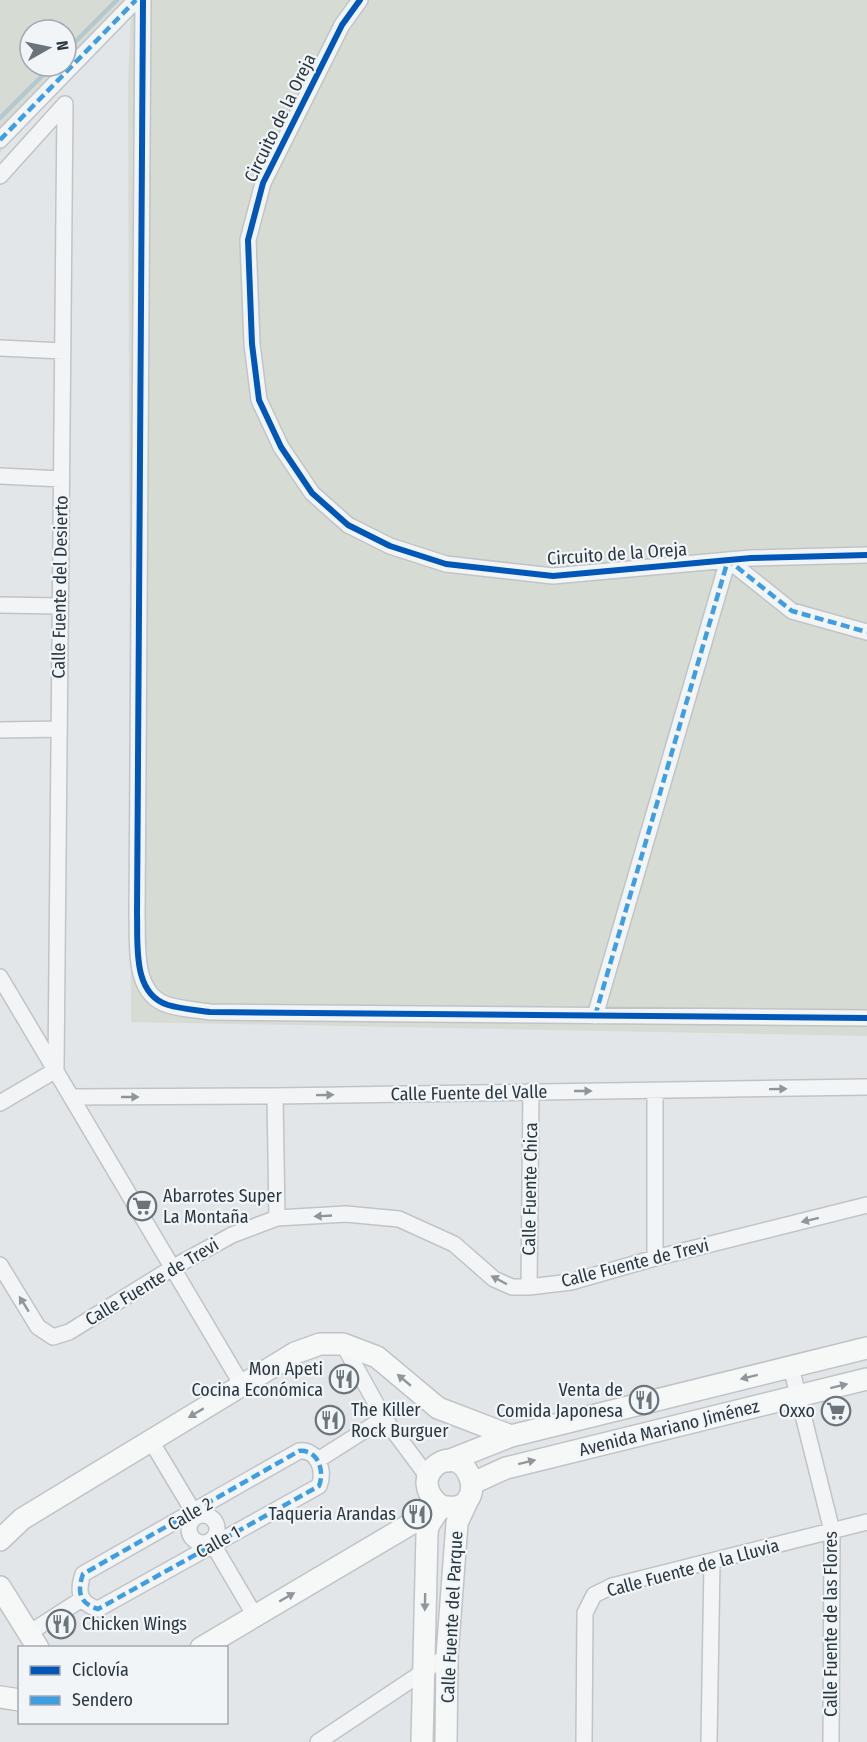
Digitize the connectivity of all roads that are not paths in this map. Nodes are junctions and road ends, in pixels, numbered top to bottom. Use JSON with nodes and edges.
{"nodes":[{"id":1,"x":136,"y":0,"type":"edge"},
{"id":2,"x":143,"y":0,"type":"edge"},
{"id":3,"x":360,"y":0,"type":"edge"},
{"id":4,"x":0,"y":140,"type":"edge"},
{"id":5,"x":0,"y":176,"type":"edge"},
{"id":6,"x":0,"y":348,"type":"edge"},
{"id":7,"x":63,"y":351,"type":"junction"},
{"id":8,"x":0,"y":476,"type":"edge"},
{"id":9,"x":61,"y":479,"type":"junction"},
{"id":10,"x":867,"y":555,"type":"edge"},
{"id":11,"x":728,"y":560,"type":"junction"},
{"id":12,"x":0,"y":605,"type":"edge"},
{"id":13,"x":60,"y":606,"type":"junction"},
{"id":14,"x":867,"y":632,"type":"edge"},
{"id":15,"x":59,"y":729,"type":"junction"},
{"id":16,"x":0,"y":730,"type":"edge"},
{"id":17,"x":0,"y":976,"type":"edge"},
{"id":18,"x":595,"y":1016,"type":"junction"},
{"id":19,"x":867,"y":1018,"type":"edge"},
{"id":20,"x":56,"y":1070,"type":"junction"},
{"id":21,"x":867,"y":1087,"type":"edge"},
{"id":22,"x":531,"y":1091,"type":"junction"},
{"id":23,"x":655,"y":1092,"type":"junction"},
{"id":24,"x":274,"y":1096,"type":"junction"},
{"id":25,"x":72,"y":1097,"type":"junction"},
{"id":26,"x":0,"y":1103,"type":"edge"},
{"id":27,"x":867,"y":1205,"type":"edge"},
{"id":28,"x":277,"y":1218,"type":"junction"},
{"id":29,"x":655,"y":1258,"type":"junction"},
{"id":30,"x":0,"y":1265,"type":"edge"},
{"id":31,"x":172,"y":1268,"type":"junction"},
{"id":32,"x":529,"y":1287,"type":"junction"},
{"id":33,"x":343,"y":1344,"type":"junction"},
{"id":34,"x":867,"y":1348,"type":"edge"},
{"id":35,"x":791,"y":1367,"type":"junction"},
{"id":36,"x":867,"y":1379,"type":"edge"},
{"id":37,"x":242,"y":1385,"type":"junction"},
{"id":38,"x":798,"y":1397,"type":"junction"},
{"id":39,"x":384,"y":1419,"type":"junction"},
{"id":40,"x":511,"y":1436,"type":"junction"},
{"id":41,"x":151,"y":1441,"type":"junction"},
{"id":42,"x":318,"y":1460,"type":"junction"},
{"id":43,"x":448,"y":1461,"type":"junction"},
{"id":44,"x":428,"y":1477,"type":"junction"},
{"id":45,"x":471,"y":1489,"type":"junction"},
{"id":46,"x":441,"y":1506,"type":"junction"},
{"id":47,"x":0,"y":1514,"type":"edge"},
{"id":48,"x":194,"y":1514,"type":"junction"},
{"id":49,"x":22,"y":1519,"type":"junction"},
{"id":50,"x":867,"y":1522,"type":"edge"},
{"id":51,"x":832,"y":1531,"type":"junction"},
{"id":52,"x":391,"y":1536,"type":"junction"},
{"id":53,"x":0,"y":1540,"type":"edge"},
{"id":54,"x":212,"y":1543,"type":"junction"},
{"id":55,"x":426,"y":1544,"type":"junction"},
{"id":56,"x":712,"y":1562,"type":"junction"},
{"id":57,"x":0,"y":1587,"type":"edge"},
{"id":58,"x":82,"y":1599,"type":"junction"},
{"id":59,"x":6,"y":1610,"type":"edge"},
{"id":60,"x":255,"y":1616,"type":"junction"},
{"id":61,"x":33,"y":1640,"type":"edge"},
{"id":62,"x":203,"y":1646,"type":"edge"},
{"id":63,"x":447,"y":1656,"type":"junction"},
{"id":64,"x":423,"y":1673,"type":"junction"},
{"id":65,"x":0,"y":1697,"type":"edge"},
{"id":66,"x":18,"y":1701,"type":"edge"},
{"id":67,"x":318,"y":1742,"type":"edge"},
{"id":68,"x":422,"y":1742,"type":"edge"},
{"id":69,"x":446,"y":1742,"type":"edge"},
{"id":70,"x":584,"y":1742,"type":"edge"},
{"id":71,"x":709,"y":1742,"type":"edge"},
{"id":72,"x":831,"y":1742,"type":"edge"}],
"edges":[{"from":1,"to":4,"type":"street"},
{"from":2,"to":18,"type":"street"},
{"from":3,"to":11,"type":"street","name":"Circuito de la Oreja"},
{"from":5,"to":7,"type":"street","name":"Calle Fuente del Desierto"},
{"from":6,"to":7,"type":"street"},
{"from":7,"to":9,"type":"street","name":"Calle Fuente del Desierto"},
{"from":8,"to":9,"type":"street"},
{"from":9,"to":13,"type":"street","name":"Calle Fuente del Desierto"},
{"from":10,"to":11,"type":"street","name":"Circuito de la Oreja"},
{"from":11,"to":14,"type":"street"},
{"from":11,"to":18,"type":"street"},
{"from":12,"to":13,"type":"street"},
{"from":13,"to":15,"type":"street","name":"Calle Fuente del Desierto"},
{"from":15,"to":16,"type":"street"},
{"from":15,"to":20,"type":"street","name":"Calle Fuente del Desierto"},
{"from":17,"to":20,"type":"street"},
{"from":18,"to":19,"type":"street"},
{"from":20,"to":25,"type":"street"},
{"from":20,"to":26,"type":"street"},
{"from":23,"to":21,"type":"street","name":"Calle Fuente del Valle","one_way":true},
{"from":22,"to":23,"type":"street","name":"Calle Fuente del Valle","one_way":true},
{"from":24,"to":22,"type":"street","name":"Calle Fuente del Valle","one_way":true},
{"from":22,"to":32,"type":"street","name":"Calle Fuente Chica"},
{"from":23,"to":29,"type":"street"},
{"from":25,"to":24,"type":"street","name":"Calle Fuente del Valle","one_way":true},
{"from":24,"to":28,"type":"street"},
{"from":25,"to":31,"type":"street"},
{"from":27,"to":29,"type":"street","name":"Calle Fuente de Trevi","one_way":true},
{"from":28,"to":31,"type":"street","name":"Calle Fuente de Trevi"},
{"from":32,"to":28,"type":"street","name":"Calle Fuente de Trevi","one_way":true},
{"from":29,"to":32,"type":"street","name":"Calle Fuente de Trevi"},
{"from":31,"to":30,"type":"street","name":"Calle Fuente de Trevi","one_way":true},
{"from":31,"to":37,"type":"street"},
{"from":33,"to":37,"type":"street"},
{"from":33,"to":39,"type":"street"},
{"from":40,"to":33,"type":"street","one_way":true},
{"from":34,"to":35,"type":"street","name":"Avenida Mariano Jiménez"},
{"from":35,"to":38,"type":"street","name":"Calle Fuente de las Flores"},
{"from":35,"to":40,"type":"street","name":"Avenida Mariano Jiménez","one_way":true},
{"from":38,"to":36,"type":"street","name":"Avenida Mariano Jiménez","one_way":true},
{"from":37,"to":41,"type":"street","one_way":true},
{"from":45,"to":38,"type":"street","name":"Avenida Mariano Jiménez","one_way":true},
{"from":38,"to":51,"type":"street","name":"Calle Fuente de las Flores"},
{"from":39,"to":42,"type":"street"},
{"from":39,"to":44,"type":"street"},
{"from":40,"to":43,"type":"street","name":"Avenida Mariano Jiménez"},
{"from":41,"to":48,"type":"street"},
{"from":41,"to":49,"type":"street"},
{"from":42,"to":48,"type":"street","name":"Calle 2"},
{"from":42,"to":54,"type":"street","name":"Calle 1"},
{"from":43,"to":44,"type":"street","name":"Avenida Mariano Jiménez"},
{"from":43,"to":45,"type":"street"},
{"from":44,"to":46,"type":"street"},
{"from":45,"to":46,"type":"street","name":"Avenida Mariano Jiménez"},
{"from":45,"to":63,"type":"street","name":"Calle Fuente del Parque"},
{"from":46,"to":52,"type":"street","name":"Avenida Mariano Jiménez"},
{"from":46,"to":55,"type":"street","name":"Calle Fuente del Parque"},
{"from":47,"to":49,"type":"street"},
{"from":48,"to":54,"type":"street"},
{"from":48,"to":54,"type":"street"},
{"from":48,"to":58,"type":"street","name":"Calle 2"},
{"from":49,"to":53,"type":"street"},
{"from":50,"to":51,"type":"street","name":"Calle Fuente de la Lluvia"},
{"from":51,"to":56,"type":"street","name":"Calle Fuente de la Lluvia"},
{"from":51,"to":72,"type":"street","name":"Calle Fuente de las Flores"},
{"from":52,"to":55,"type":"street"},
{"from":60,"to":52,"type":"street","name":"Avenida Mariano Jiménez","one_way":true},
{"from":54,"to":58,"type":"street","name":"Calle 1"},
{"from":54,"to":60,"type":"street"},
{"from":55,"to":64,"type":"street","name":"Calle Fuente del Parque","one_way":true},
{"from":56,"to":70,"type":"street","name":"Calle Fuente de la Lluvia"},
{"from":56,"to":71,"type":"street"},
{"from":57,"to":59,"type":"street"},
{"from":58,"to":61,"type":"street"},
{"from":59,"to":61,"type":"street"},
{"from":60,"to":62,"type":"street","name":"Avenida Mariano Jiménez"},
{"from":63,"to":64,"type":"street"},
{"from":63,"to":69,"type":"street","name":"Calle Fuente del Parque"},
{"from":64,"to":67,"type":"street"},
{"from":64,"to":68,"type":"street","name":"Calle Fuente del Parque"},
{"from":65,"to":66,"type":"street"}]}
